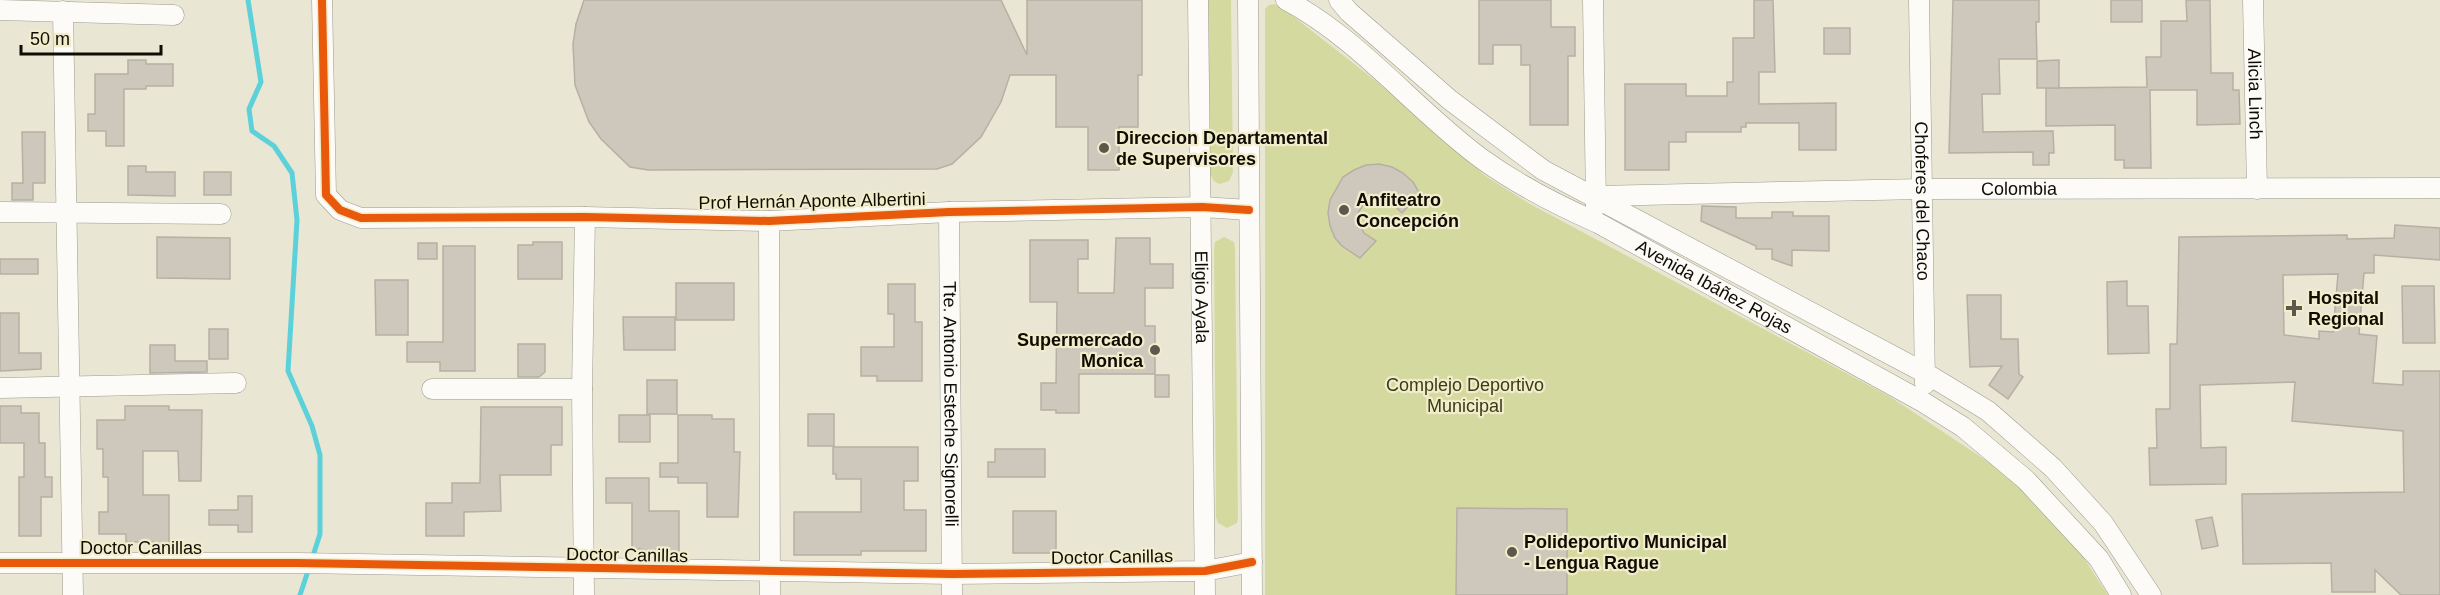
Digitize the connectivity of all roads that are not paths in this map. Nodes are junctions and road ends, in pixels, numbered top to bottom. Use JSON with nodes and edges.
{"nodes":[{"id":1,"x":322,"y":0,"type":"edge"},
{"id":2,"x":1198,"y":0,"type":"edge"},
{"id":3,"x":1248,"y":0,"type":"edge"},
{"id":4,"x":1286,"y":0,"type":"edge"},
{"id":5,"x":1339,"y":0,"type":"edge"},
{"id":6,"x":1593,"y":0,"type":"edge"},
{"id":7,"x":1919,"y":0,"type":"edge"},
{"id":8,"x":2253,"y":0,"type":"edge"},
{"id":9,"x":0,"y":10,"type":"edge"},
{"id":10,"x":63,"y":11,"type":"junction"},
{"id":11,"x":174,"y":15,"type":"dead end"},
{"id":12,"x":2440,"y":188,"type":"edge"},
{"id":13,"x":1923,"y":189,"type":"junction"},
{"id":14,"x":2256,"y":189,"type":"junction"},
{"id":15,"x":1596,"y":196,"type":"junction"},
{"id":16,"x":1202,"y":207,"type":"junction"},
{"id":17,"x":1249,"y":210,"type":"junction"},
{"id":18,"x":0,"y":212,"type":"edge"},
{"id":19,"x":67,"y":212,"type":"junction"},
{"id":20,"x":949,"y":212,"type":"junction"},
{"id":21,"x":220,"y":213,"type":"dead end"},
{"id":22,"x":585,"y":218,"type":"junction"},
{"id":23,"x":769,"y":221,"type":"junction"},
{"id":24,"x":1598,"y":223,"type":"junction"},
{"id":25,"x":1927,"y":374,"type":"junction"},
{"id":26,"x":236,"y":383,"type":"dead end"},
{"id":27,"x":0,"y":388,"type":"edge"},
{"id":28,"x":68,"y":388,"type":"junction"},
{"id":29,"x":432,"y":389,"type":"dead end"},
{"id":30,"x":582,"y":389,"type":"junction"},
{"id":31,"x":1923,"y":402,"type":"junction"},
{"id":32,"x":1252,"y":562,"type":"junction"},
{"id":33,"x":0,"y":563,"type":"edge"},
{"id":34,"x":73,"y":563,"type":"junction"},
{"id":35,"x":584,"y":570,"type":"junction"},
{"id":36,"x":1205,"y":571,"type":"junction"},
{"id":37,"x":770,"y":572,"type":"junction"},
{"id":38,"x":952,"y":574,"type":"junction"},
{"id":39,"x":73,"y":595,"type":"edge"},
{"id":40,"x":584,"y":595,"type":"edge"},
{"id":41,"x":770,"y":595,"type":"edge"},
{"id":42,"x":952,"y":595,"type":"edge"},
{"id":43,"x":1205,"y":595,"type":"edge"},
{"id":44,"x":1252,"y":595,"type":"edge"},
{"id":45,"x":2121,"y":595,"type":"edge"},
{"id":46,"x":2151,"y":595,"type":"edge"}],
"edges":[{"from":1,"to":22,"type":"street","name":"Prof Hernán Aponte Albertini"},
{"from":2,"to":16,"type":"street","name":"Eligio Ayala"},
{"from":3,"to":17,"type":"street"},
{"from":4,"to":24,"type":"street","name":"Avenida Ibáñez Rojas"},
{"from":5,"to":15,"type":"street","name":"Avenida Ibáñez Rojas"},
{"from":6,"to":15,"type":"street"},
{"from":7,"to":13,"type":"street","name":"Choferes del Chaco"},
{"from":8,"to":14,"type":"street","name":"Alicia Linch"},
{"from":9,"to":10,"type":"street"},
{"from":10,"to":11,"type":"street"},
{"from":10,"to":19,"type":"street"},
{"from":12,"to":14,"type":"street","name":"Colombia"},
{"from":13,"to":14,"type":"street","name":"Colombia"},
{"from":13,"to":15,"type":"street","name":"Colombia"},
{"from":13,"to":25,"type":"street","name":"Choferes del Chaco"},
{"from":15,"to":24,"type":"street"},
{"from":15,"to":25,"type":"street","name":"Avenida Ibáñez Rojas"},
{"from":16,"to":17,"type":"street","name":"Prof Hernán Aponte Albertini"},
{"from":16,"to":20,"type":"street","name":"Prof Hernán Aponte Albertini"},
{"from":16,"to":36,"type":"street","name":"Eligio Ayala"},
{"from":17,"to":32,"type":"street"},
{"from":18,"to":19,"type":"street"},
{"from":19,"to":21,"type":"street"},
{"from":19,"to":28,"type":"street"},
{"from":20,"to":23,"type":"street","name":"Prof Hernán Aponte Albertini"},
{"from":20,"to":38,"type":"street","name":"Tte. Antonio Esteche Signorelli"},
{"from":22,"to":23,"type":"street","name":"Prof Hernán Aponte Albertini"},
{"from":22,"to":30,"type":"street"},
{"from":23,"to":37,"type":"street"},
{"from":24,"to":31,"type":"street","name":"Avenida Ibáñez Rojas"},
{"from":25,"to":31,"type":"street","name":"Choferes del Chaco"},
{"from":25,"to":46,"type":"street","name":"Avenida Ibáñez Rojas"},
{"from":26,"to":28,"type":"street"},
{"from":27,"to":28,"type":"street"},
{"from":28,"to":34,"type":"street"},
{"from":29,"to":30,"type":"street"},
{"from":30,"to":35,"type":"street"},
{"from":31,"to":45,"type":"street","name":"Avenida Ibáñez Rojas"},
{"from":32,"to":36,"type":"street","name":"Doctor Canillas"},
{"from":32,"to":44,"type":"street"},
{"from":33,"to":34,"type":"street","name":"Doctor Canillas"},
{"from":34,"to":35,"type":"street","name":"Doctor Canillas"},
{"from":34,"to":39,"type":"street"},
{"from":35,"to":37,"type":"street","name":"Doctor Canillas"},
{"from":35,"to":40,"type":"street"},
{"from":36,"to":38,"type":"street","name":"Doctor Canillas"},
{"from":36,"to":43,"type":"street","name":"Eligio Ayala"},
{"from":37,"to":38,"type":"street","name":"Doctor Canillas"},
{"from":37,"to":41,"type":"street"},
{"from":38,"to":42,"type":"street","name":"Tte. Antonio Esteche Signorelli"}]}
